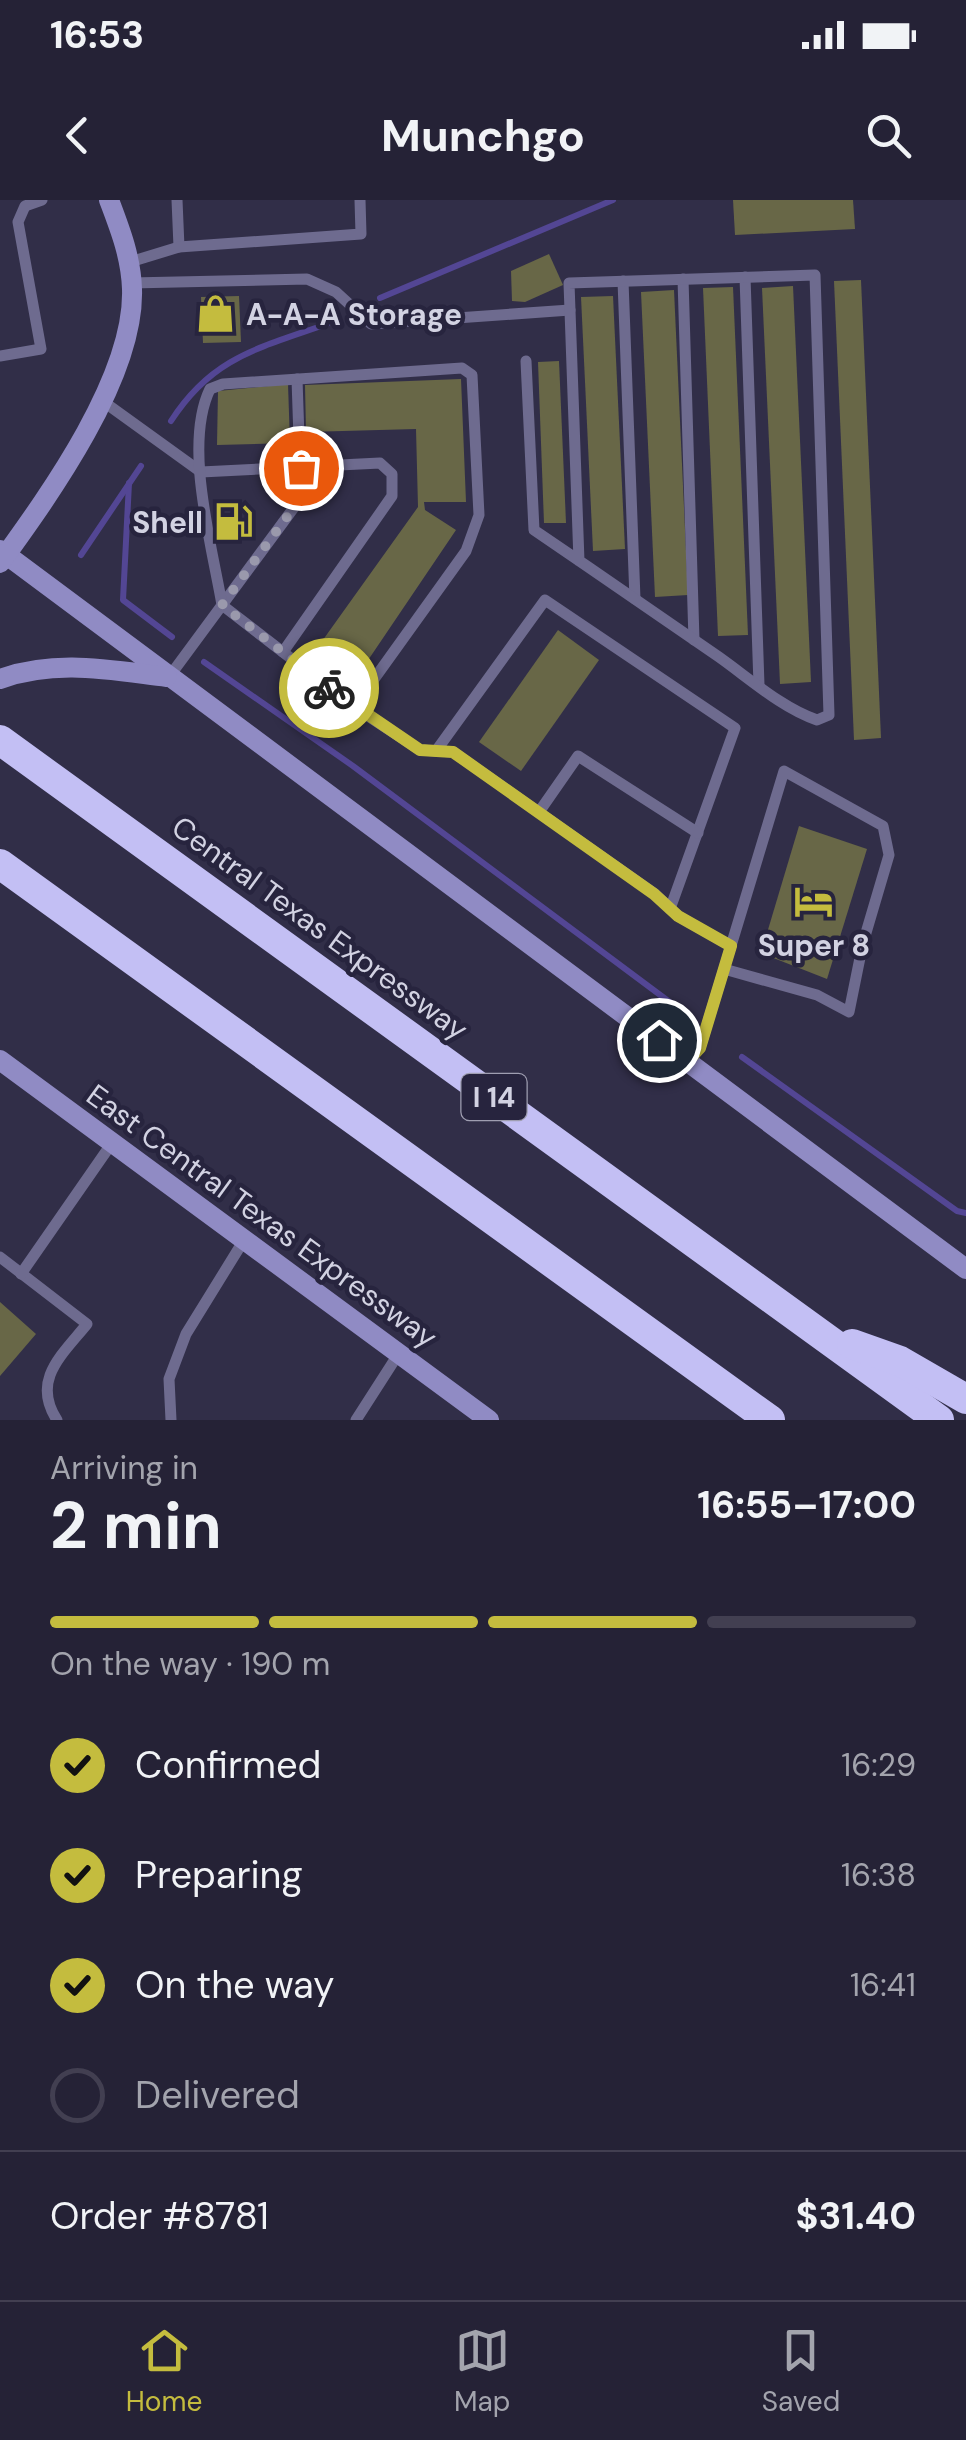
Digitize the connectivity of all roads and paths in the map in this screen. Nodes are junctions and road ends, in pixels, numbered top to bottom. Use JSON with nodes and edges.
{"nodes":[{"id":1,"x":42,"y":200,"type":"edge"},
{"id":2,"x":109,"y":200,"type":"edge"},
{"id":3,"x":177,"y":200,"type":"edge"},
{"id":4,"x":360,"y":200,"type":"edge"},
{"id":5,"x":178,"y":247,"type":"junction"},
{"id":6,"x":130,"y":273,"type":"junction"},
{"id":7,"x":745,"y":277,"type":"junction"},
{"id":8,"x":683,"y":279,"type":"junction"},
{"id":9,"x":623,"y":281,"type":"junction"},
{"id":10,"x":570,"y":310,"type":"junction"},
{"id":11,"x":0,"y":356,"type":"edge"},
{"id":12,"x":526,"y":361,"type":"dead end"},
{"id":13,"x":297,"y":379,"type":"junction"},
{"id":14,"x":104,"y":402,"type":"junction"},
{"id":15,"x":301,"y":468,"type":"junction"},
{"id":16,"x":200,"y":472,"type":"junction"},
{"id":17,"x":2,"y":556,"type":"edge"},
{"id":18,"x":578,"y":560,"type":"junction"},
{"id":19,"x":635,"y":599,"type":"junction"},
{"id":20,"x":222,"y":605,"type":"junction"},
{"id":21,"x":694,"y":640,"type":"junction"},
{"id":22,"x":282,"y":652,"type":"junction"},
{"id":23,"x":169,"y":678,"type":"junction"},
{"id":24,"x":0,"y":680,"type":"edge"},
{"id":25,"x":759,"y":685,"type":"junction"},
{"id":26,"x":354,"y":707,"type":"junction"},
{"id":27,"x":0,"y":740,"type":"edge"},
{"id":28,"x":436,"y":751,"type":"junction"},
{"id":29,"x":539,"y":812,"type":"junction"},
{"id":30,"x":698,"y":833,"type":"junction"},
{"id":31,"x":0,"y":864,"type":"edge"},
{"id":32,"x":670,"y":909,"type":"junction"},
{"id":33,"x":731,"y":946,"type":"junction"},
{"id":34,"x":724,"y":969,"type":"junction"},
{"id":35,"x":0,"y":1060,"type":"edge"},
{"id":36,"x":688,"y":1061,"type":"junction"},
{"id":37,"x":112,"y":1143,"type":"junction"},
{"id":38,"x":244,"y":1240,"type":"junction"},
{"id":39,"x":0,"y":1257,"type":"edge"},
{"id":40,"x":966,"y":1269,"type":"edge"},
{"id":41,"x":22,"y":1274,"type":"junction"},
{"id":42,"x":820,"y":1333,"type":"junction"},
{"id":43,"x":399,"y":1354,"type":"junction"},
{"id":44,"x":966,"y":1398,"type":"edge"},
{"id":45,"x":57,"y":1420,"type":"edge"},
{"id":46,"x":170,"y":1420,"type":"edge"},
{"id":47,"x":356,"y":1420,"type":"edge"},
{"id":48,"x":489,"y":1420,"type":"edge"},
{"id":49,"x":770,"y":1420,"type":"edge"},
{"id":50,"x":939,"y":1420,"type":"edge"}],
"edges":[{"from":1,"to":11,"type":"lane"},
{"from":2,"to":6,"type":"main road"},
{"from":3,"to":5,"type":"lane"},
{"from":4,"to":5,"type":"lane"},
{"from":5,"to":6,"type":"lane"},
{"from":6,"to":10,"type":"lane"},
{"from":6,"to":14,"type":"main road"},
{"from":7,"to":8,"type":"lane"},
{"from":7,"to":25,"type":"lane"},
{"from":7,"to":25,"type":"lane"},
{"from":8,"to":9,"type":"lane"},
{"from":8,"to":21,"type":"lane"},
{"from":9,"to":10,"type":"lane"},
{"from":9,"to":19,"type":"lane"},
{"from":10,"to":18,"type":"lane"},
{"from":12,"to":18,"type":"lane"},
{"from":13,"to":15,"type":"lane"},
{"from":13,"to":16,"type":"lane"},
{"from":13,"to":26,"type":"lane"},
{"from":14,"to":16,"type":"lane"},
{"from":14,"to":17,"type":"main road"},
{"from":15,"to":16,"type":"lane"},
{"from":15,"to":20,"type":"lane"},
{"from":15,"to":22,"type":"lane"},
{"from":16,"to":20,"type":"lane"},
{"from":17,"to":23,"type":"main road"},
{"from":18,"to":19,"type":"lane"},
{"from":19,"to":21,"type":"lane"},
{"from":20,"to":22,"type":"lane"},
{"from":20,"to":23,"type":"lane"},
{"from":21,"to":25,"type":"lane"},
{"from":22,"to":26,"type":"lane"},
{"from":23,"to":24,"type":"main road"},
{"from":23,"to":36,"type":"main road"},
{"from":26,"to":28,"type":"lane"},
{"from":27,"to":42,"type":"highway","name":"Central Texas Expressway","number":"I 14"},
{"from":28,"to":29,"type":"lane"},
{"from":28,"to":30,"type":"lane"},
{"from":29,"to":30,"type":"lane"},
{"from":29,"to":32,"type":"lane"},
{"from":30,"to":32,"type":"lane"},
{"from":31,"to":49,"type":"highway"},
{"from":32,"to":33,"type":"lane"},
{"from":33,"to":34,"type":"lane"},
{"from":33,"to":34,"type":"lane"},
{"from":34,"to":36,"type":"lane"},
{"from":35,"to":37,"type":"main road","name":"East Central Texas Expressway"},
{"from":36,"to":40,"type":"main road"},
{"from":37,"to":38,"type":"main road","name":"East Central Texas Expressway"},
{"from":37,"to":41,"type":"lane"},
{"from":38,"to":43,"type":"main road","name":"East Central Texas Expressway"},
{"from":38,"to":46,"type":"lane"},
{"from":39,"to":41,"type":"lane"},
{"from":41,"to":45,"type":"lane"},
{"from":42,"to":44,"type":"highway"},
{"from":42,"to":50,"type":"highway","name":"Central Texas Expressway","number":"I 14"},
{"from":43,"to":47,"type":"lane"},
{"from":43,"to":48,"type":"main road","name":"East Central Texas Expressway"}]}
